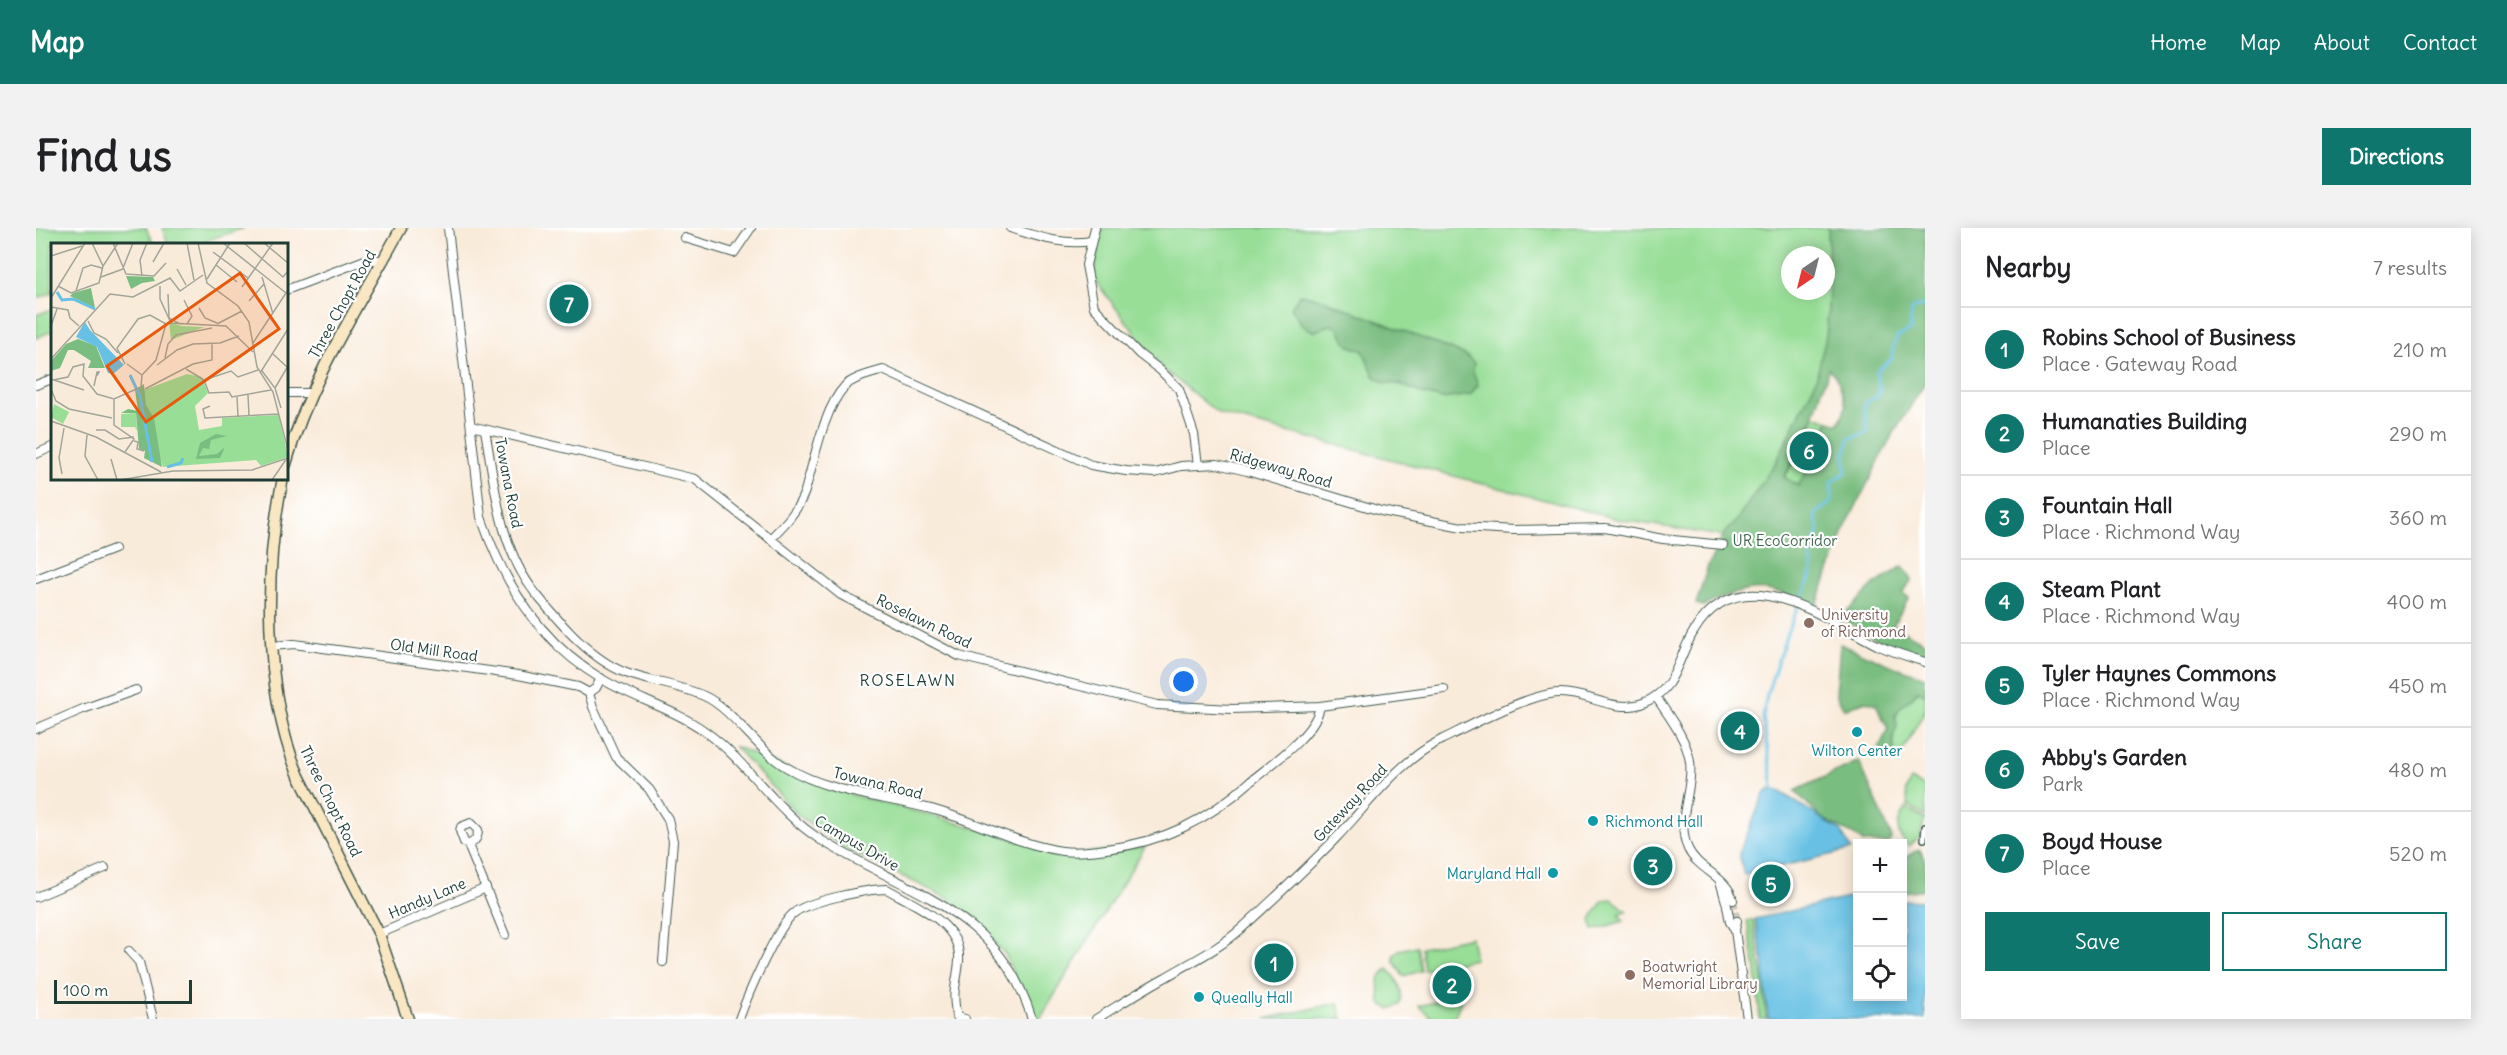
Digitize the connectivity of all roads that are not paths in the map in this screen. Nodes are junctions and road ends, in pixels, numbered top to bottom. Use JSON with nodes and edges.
{"nodes":[{"id":1,"x":401,"y":228,"type":"edge"},
{"id":2,"x":448,"y":228,"type":"edge"},
{"id":3,"x":751,"y":228,"type":"edge"},
{"id":4,"x":1010,"y":228,"type":"edge"},
{"id":5,"x":1095,"y":228,"type":"edge"},
{"id":6,"x":685,"y":238,"type":"dead end"},
{"id":7,"x":1090,"y":241,"type":"junction"},
{"id":8,"x":384,"y":260,"type":"junction"},
{"id":9,"x":288,"y":289,"type":"edge"},
{"id":10,"x":51,"y":379,"type":"edge"},
{"id":11,"x":36,"y":386,"type":"edge"},
{"id":12,"x":288,"y":393,"type":"edge"},
{"id":13,"x":310,"y":393,"type":"junction"},
{"id":14,"x":471,"y":426,"type":"junction"},
{"id":15,"x":485,"y":430,"type":"junction"},
{"id":16,"x":51,"y":447,"type":"edge"},
{"id":17,"x":36,"y":454,"type":"edge"},
{"id":18,"x":288,"y":458,"type":"edge"},
{"id":19,"x":1198,"y":465,"type":"junction"},
{"id":20,"x":283,"y":480,"type":"edge"},
{"id":21,"x":770,"y":539,"type":"junction"},
{"id":22,"x":1723,"y":544,"type":"dead end"},
{"id":23,"x":114,"y":549,"type":"dead end"},
{"id":24,"x":36,"y":579,"type":"edge"},
{"id":25,"x":273,"y":646,"type":"junction"},
{"id":26,"x":1925,"y":662,"type":"edge"},
{"id":27,"x":624,"y":672,"type":"junction"},
{"id":28,"x":601,"y":678,"type":"junction"},
{"id":29,"x":618,"y":687,"type":"junction"},
{"id":30,"x":1444,"y":689,"type":"dead end"},
{"id":31,"x":136,"y":690,"type":"dead end"},
{"id":32,"x":589,"y":693,"type":"junction"},
{"id":33,"x":1656,"y":697,"type":"junction"},
{"id":34,"x":1320,"y":706,"type":"junction"},
{"id":35,"x":36,"y":729,"type":"edge"},
{"id":36,"x":1925,"y":827,"type":"edge"},
{"id":37,"x":1923,"y":840,"type":"edge"},
{"id":38,"x":468,"y":845,"type":"dead end"},
{"id":39,"x":105,"y":868,"type":"dead end"},
{"id":40,"x":902,"y":884,"type":"junction"},
{"id":41,"x":486,"y":888,"type":"junction"},
{"id":42,"x":887,"y":889,"type":"junction"},
{"id":43,"x":36,"y":897,"type":"edge"},
{"id":44,"x":379,"y":934,"type":"junction"},
{"id":45,"x":505,"y":935,"type":"dead end"},
{"id":46,"x":129,"y":951,"type":"dead end"},
{"id":47,"x":663,"y":962,"type":"dead end"},
{"id":48,"x":153,"y":1019,"type":"edge"},
{"id":49,"x":408,"y":1019,"type":"edge"},
{"id":50,"x":739,"y":1019,"type":"edge"},
{"id":51,"x":965,"y":1019,"type":"edge"},
{"id":52,"x":1032,"y":1019,"type":"edge"},
{"id":53,"x":1096,"y":1019,"type":"edge"},
{"id":54,"x":1747,"y":1019,"type":"edge"}],
"edges":[{"from":1,"to":8,"type":"main road","name":"Three Chopt Road"},
{"from":2,"to":14,"type":"street","name":"Towana Road"},
{"from":3,"to":6,"type":"street"},
{"from":4,"to":7,"type":"street"},
{"from":5,"to":7,"type":"street"},
{"from":7,"to":19,"type":"street"},
{"from":8,"to":9,"type":"street"},
{"from":8,"to":13,"type":"main road","name":"Three Chopt Road"},
{"from":10,"to":11,"type":"street"},
{"from":12,"to":13,"type":"street"},
{"from":13,"to":18,"type":"main road","name":"Three Chopt Road"},
{"from":14,"to":15,"type":"street","name":"Roselawn Road"},
{"from":14,"to":28,"type":"street","name":"Towana Road"},
{"from":15,"to":21,"type":"street","name":"Roselawn Road"},
{"from":15,"to":27,"type":"street","name":"Towana Road"},
{"from":16,"to":17,"type":"street"},
{"from":19,"to":21,"type":"street","name":"Ridgeway Road"},
{"from":19,"to":22,"type":"street","name":"Ridgeway Road"},
{"from":20,"to":25,"type":"main road","name":"Three Chopt Road"},
{"from":21,"to":34,"type":"street","name":"Roselawn Road"},
{"from":23,"to":24,"type":"street"},
{"from":25,"to":32,"type":"street","name":"Old Mill Road"},
{"from":25,"to":44,"type":"main road","name":"Three Chopt Road"},
{"from":26,"to":33,"type":"street"},
{"from":27,"to":29,"type":"street"},
{"from":27,"to":34,"type":"street","name":"Towana Road"},
{"from":28,"to":29,"type":"street","name":"Towana Road"},
{"from":28,"to":32,"type":"street"},
{"from":29,"to":40,"type":"street","name":"Campus Drive"},
{"from":30,"to":34,"type":"street","name":"Roselawn Road"},
{"from":31,"to":35,"type":"street"},
{"from":32,"to":47,"type":"street"},
{"from":33,"to":53,"type":"street","name":"Gateway Road"},
{"from":33,"to":54,"type":"street"},
{"from":36,"to":37,"type":"street"},
{"from":38,"to":41,"type":"street","name":"Handy Lane"},
{"from":39,"to":43,"type":"street"},
{"from":40,"to":42,"type":"street"},
{"from":40,"to":52,"type":"street","name":"Campus Drive"},
{"from":41,"to":44,"type":"street","name":"Handy Lane"},
{"from":41,"to":45,"type":"street","name":"Handy Lane"},
{"from":42,"to":50,"type":"street"},
{"from":42,"to":51,"type":"street"},
{"from":44,"to":49,"type":"main road","name":"Three Chopt Road"},
{"from":46,"to":48,"type":"street"}]}
